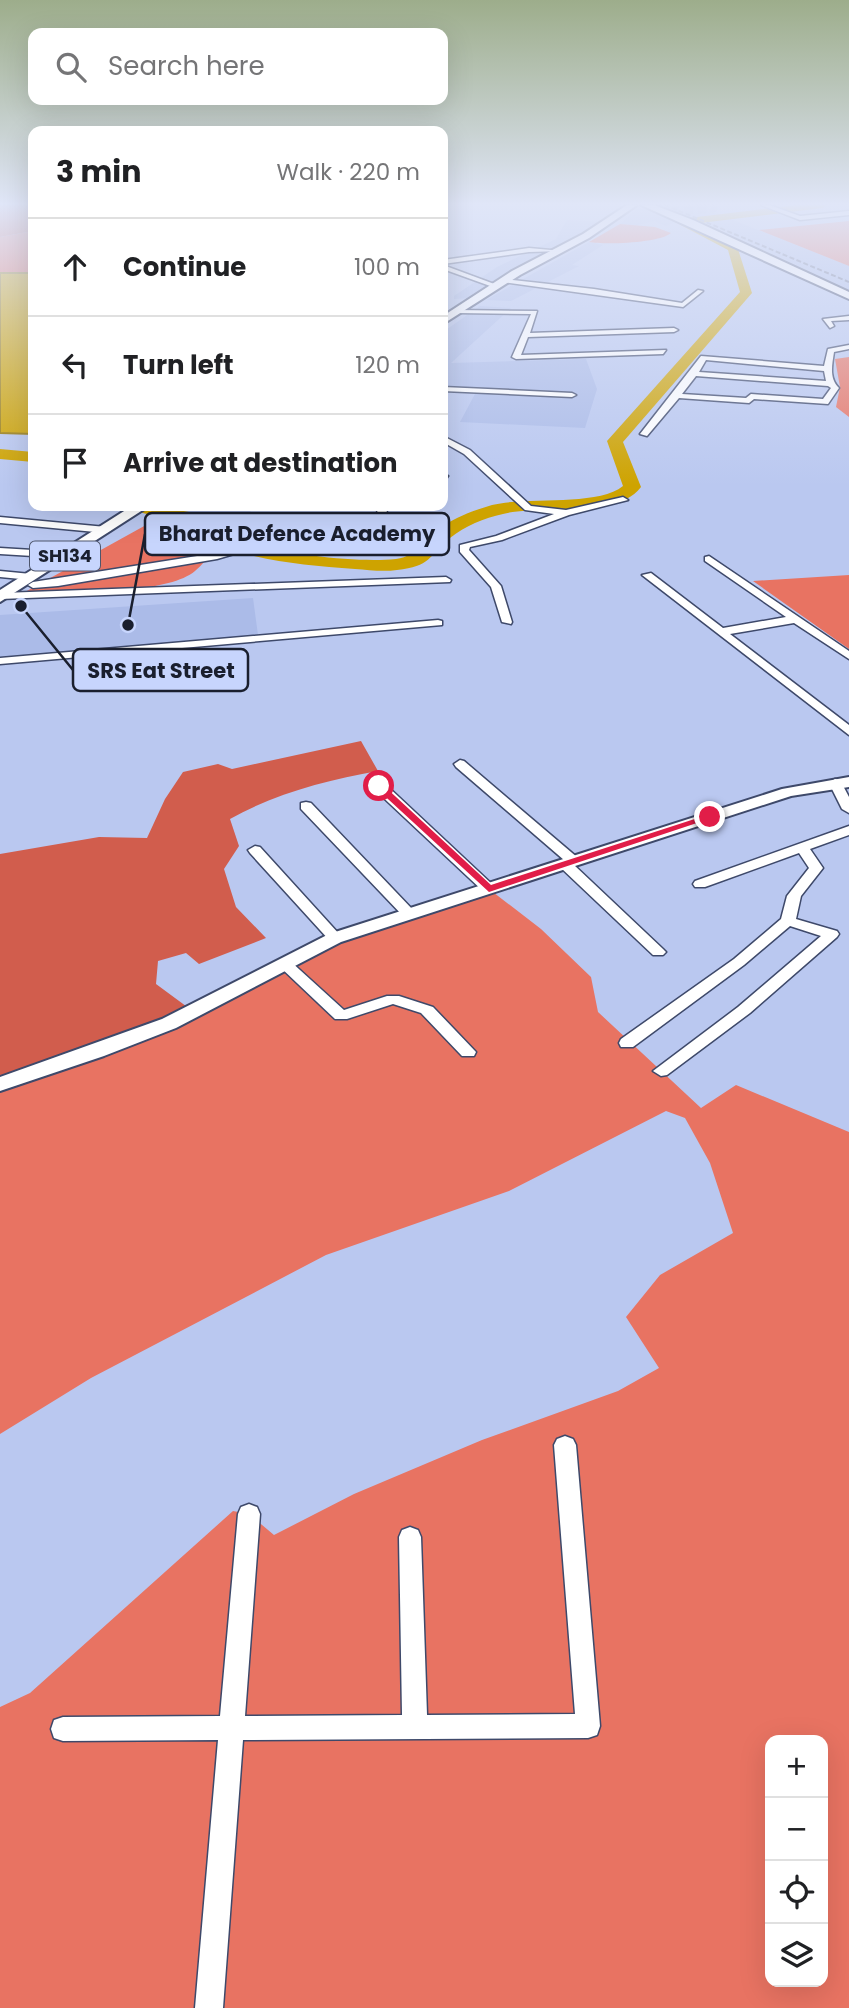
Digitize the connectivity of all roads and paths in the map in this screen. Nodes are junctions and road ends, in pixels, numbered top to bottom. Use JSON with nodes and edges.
{"nodes":[{"id":1,"x":476,"y":299,"type":"edge"},
{"id":2,"x":643,"y":299,"type":"edge"},
{"id":3,"x":691,"y":299,"type":"edge"},
{"id":4,"x":458,"y":310,"type":"junction"},
{"id":5,"x":448,"y":317,"type":"edge"},
{"id":6,"x":849,"y":318,"type":"edge"},
{"id":7,"x":830,"y":326,"type":"dead end"},
{"id":8,"x":674,"y":330,"type":"dead end"},
{"id":9,"x":526,"y":335,"type":"junction"},
{"id":10,"x":521,"y":345,"type":"junction"},
{"id":11,"x":534,"y":345,"type":"dead end"},
{"id":12,"x":849,"y":347,"type":"edge"},
{"id":13,"x":663,"y":352,"type":"dead end"},
{"id":14,"x":827,"y":369,"type":"junction"},
{"id":15,"x":695,"y":374,"type":"junction"},
{"id":16,"x":830,"y":384,"type":"junction"},
{"id":17,"x":448,"y":389,"type":"edge"},
{"id":18,"x":572,"y":395,"type":"dead end"},
{"id":19,"x":679,"y":396,"type":"junction"},
{"id":20,"x":644,"y":434,"type":"dead end"},
{"id":21,"x":448,"y":442,"type":"edge"},
{"id":22,"x":623,"y":500,"type":"dead end"},
{"id":23,"x":132,"y":511,"type":"edge"},
{"id":24,"x":383,"y":511,"type":"edge"},
{"id":25,"x":566,"y":513,"type":"junction"},
{"id":26,"x":0,"y":520,"type":"edge"},
{"id":27,"x":106,"y":530,"type":"junction"},
{"id":28,"x":0,"y":551,"type":"edge"},
{"id":29,"x":66,"y":555,"type":"junction"},
{"id":30,"x":709,"y":559,"type":"dead end"},
{"id":31,"x":0,"y":574,"type":"edge"},
{"id":32,"x":647,"y":575,"type":"dead end"},
{"id":33,"x":446,"y":580,"type":"dead end"},
{"id":34,"x":25,"y":581,"type":"junction"},
{"id":35,"x":1,"y":597,"type":"edge"},
{"id":36,"x":795,"y":619,"type":"junction"},
{"id":37,"x":507,"y":622,"type":"dead end"},
{"id":38,"x":439,"y":623,"type":"dead end"},
{"id":39,"x":721,"y":632,"type":"junction"},
{"id":40,"x":849,"y":656,"type":"edge"},
{"id":41,"x":0,"y":661,"type":"edge"},
{"id":42,"x":849,"y":731,"type":"edge"},
{"id":43,"x":460,"y":764,"type":"dead end"},
{"id":44,"x":842,"y":783,"type":"edge"},
{"id":45,"x":379,"y":786,"type":"dead end"},
{"id":46,"x":306,"y":806,"type":"dead end"},
{"id":47,"x":849,"y":809,"type":"edge"},
{"id":48,"x":849,"y":830,"type":"edge"},
{"id":49,"x":803,"y":848,"type":"junction"},
{"id":50,"x":255,"y":850,"type":"dead end"},
{"id":51,"x":569,"y":862,"type":"junction"},
{"id":52,"x":700,"y":884,"type":"dead end"},
{"id":53,"x":489,"y":889,"type":"junction"},
{"id":54,"x":409,"y":914,"type":"junction"},
{"id":55,"x":788,"y":921,"type":"junction"},
{"id":56,"x":335,"y":938,"type":"junction"},
{"id":57,"x":657,"y":952,"type":"dead end"},
{"id":58,"x":284,"y":963,"type":"junction"},
{"id":59,"x":628,"y":1042,"type":"dead end"},
{"id":60,"x":468,"y":1052,"type":"dead end"},
{"id":61,"x":661,"y":1071,"type":"dead end"},
{"id":62,"x":0,"y":1084,"type":"edge"},
{"id":63,"x":565,"y":1445,"type":"dead end"},
{"id":64,"x":249,"y":1514,"type":"dead end"},
{"id":65,"x":410,"y":1537,"type":"dead end"},
{"id":66,"x":231,"y":1726,"type":"junction"},
{"id":67,"x":415,"y":1726,"type":"junction"},
{"id":68,"x":63,"y":1730,"type":"dead end"},
{"id":69,"x":209,"y":2008,"type":"edge"}],
"edges":[{"from":1,"to":4,"type":"main road"},
{"from":2,"to":3,"type":"street"},
{"from":4,"to":5,"type":"main road"},
{"from":4,"to":9,"type":"street"},
{"from":6,"to":7,"type":"street"},
{"from":8,"to":9,"type":"street"},
{"from":9,"to":10,"type":"street"},
{"from":10,"to":11,"type":"street"},
{"from":10,"to":13,"type":"street"},
{"from":12,"to":14,"type":"street"},
{"from":14,"to":15,"type":"street"},
{"from":14,"to":16,"type":"street"},
{"from":15,"to":16,"type":"street"},
{"from":15,"to":19,"type":"street"},
{"from":16,"to":19,"type":"street"},
{"from":17,"to":18,"type":"street"},
{"from":19,"to":20,"type":"street"},
{"from":21,"to":25,"type":"street"},
{"from":22,"to":25,"type":"street"},
{"from":23,"to":27,"type":"main road","number":"SH134"},
{"from":24,"to":34,"type":"street"},
{"from":25,"to":37,"type":"street"},
{"from":26,"to":27,"type":"street"},
{"from":27,"to":29,"type":"main road","number":"SH134"},
{"from":28,"to":29,"type":"street"},
{"from":29,"to":34,"type":"main road","number":"SH134"},
{"from":30,"to":36,"type":"street"},
{"from":31,"to":34,"type":"street"},
{"from":32,"to":39,"type":"street"},
{"from":33,"to":35,"type":"street"},
{"from":34,"to":35,"type":"main road","number":"SH134"},
{"from":36,"to":39,"type":"street"},
{"from":36,"to":40,"type":"street"},
{"from":38,"to":41,"type":"street"},
{"from":39,"to":42,"type":"street"},
{"from":43,"to":51,"type":"street"},
{"from":44,"to":47,"type":"street"},
{"from":44,"to":51,"type":"street"},
{"from":45,"to":53,"type":"street"},
{"from":46,"to":54,"type":"street"},
{"from":48,"to":49,"type":"street"},
{"from":49,"to":52,"type":"street"},
{"from":49,"to":55,"type":"street"},
{"from":50,"to":56,"type":"street"},
{"from":51,"to":53,"type":"street"},
{"from":51,"to":57,"type":"street"},
{"from":53,"to":54,"type":"street"},
{"from":54,"to":56,"type":"street"},
{"from":55,"to":59,"type":"street"},
{"from":55,"to":61,"type":"street"},
{"from":56,"to":58,"type":"street"},
{"from":58,"to":60,"type":"street"},
{"from":58,"to":62,"type":"street"},
{"from":63,"to":67,"type":"street"},
{"from":64,"to":66,"type":"street"},
{"from":65,"to":67,"type":"street"},
{"from":66,"to":67,"type":"street"},
{"from":66,"to":68,"type":"street"},
{"from":66,"to":69,"type":"street"}]}
